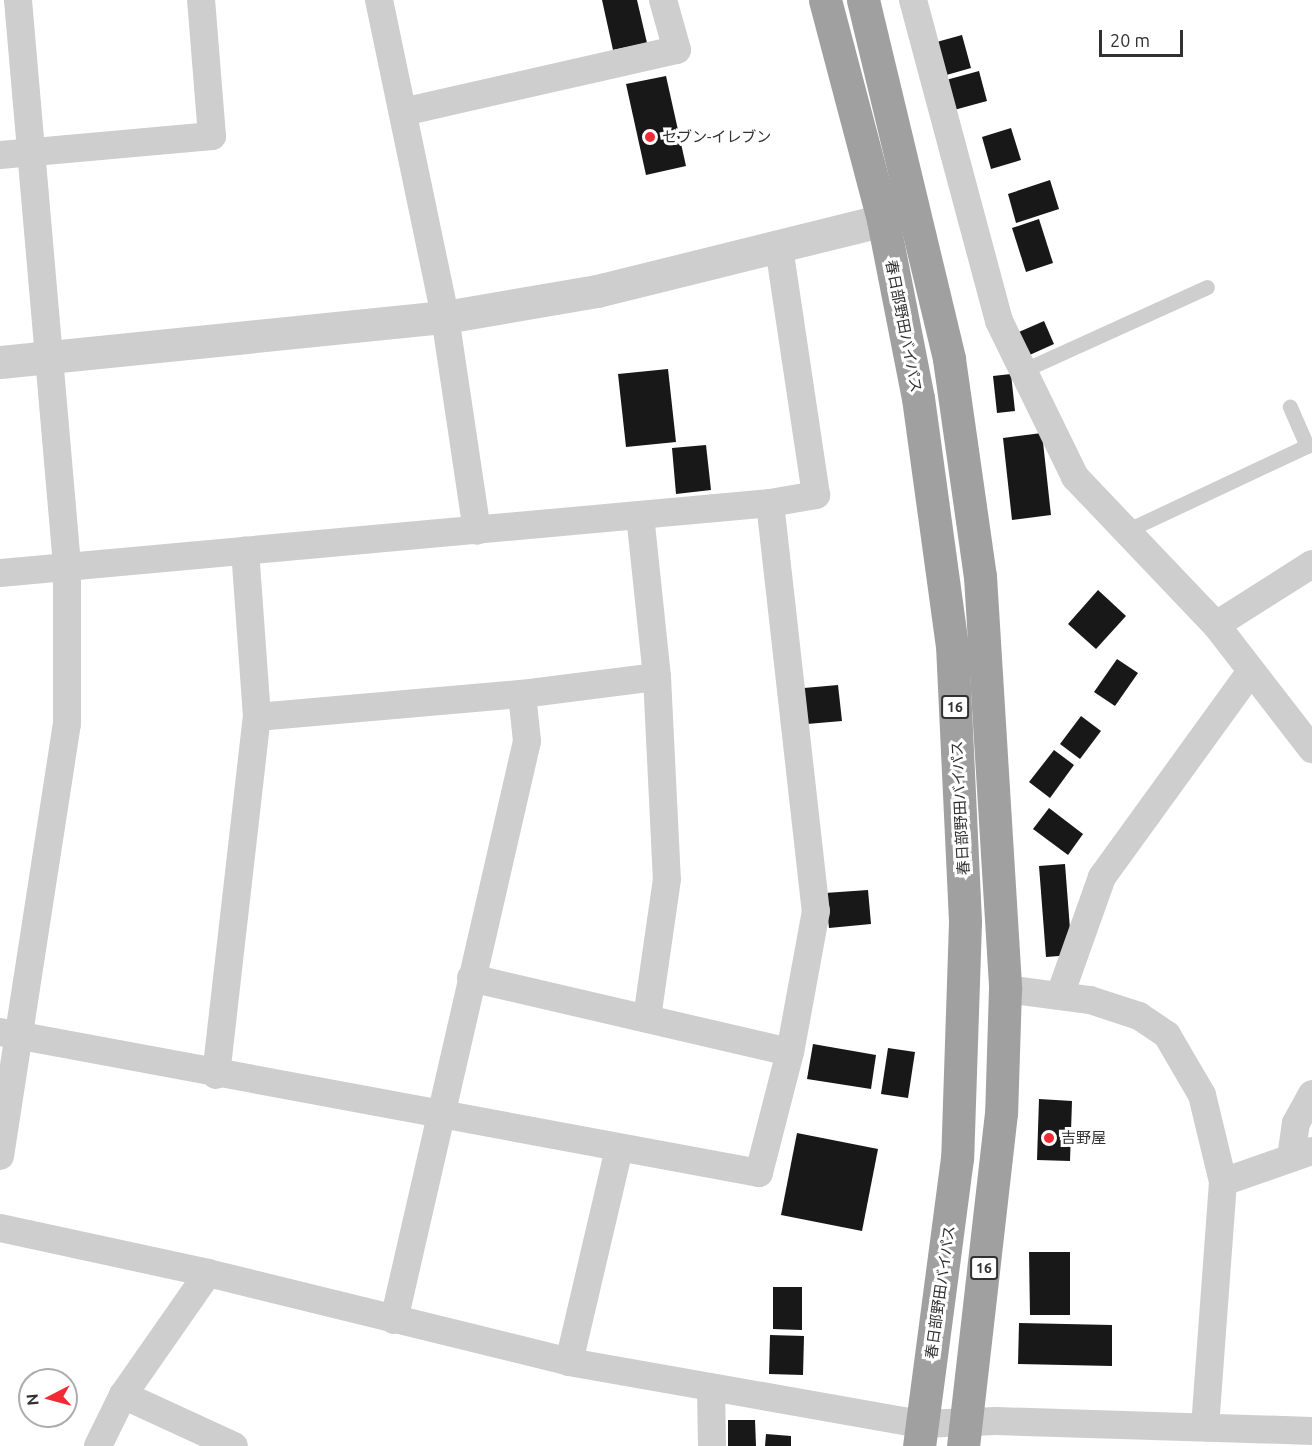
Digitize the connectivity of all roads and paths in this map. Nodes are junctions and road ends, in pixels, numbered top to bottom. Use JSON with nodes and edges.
{"nodes":[{"id":1,"x":18,"y":0,"type":"edge"},
{"id":2,"x":201,"y":0,"type":"edge"},
{"id":3,"x":379,"y":0,"type":"edge"},
{"id":4,"x":663,"y":0,"type":"edge"},
{"id":5,"x":825,"y":0,"type":"edge"},
{"id":6,"x":863,"y":0,"type":"edge"},
{"id":7,"x":913,"y":0,"type":"edge"},
{"id":8,"x":404,"y":112,"type":"junction"},
{"id":9,"x":32,"y":152,"type":"junction"},
{"id":10,"x":0,"y":155,"type":"edge"},
{"id":11,"x":883,"y":220,"type":"junction"},
{"id":12,"x":779,"y":246,"type":"junction"},
{"id":13,"x":1207,"y":287,"type":"dead end"},
{"id":14,"x":445,"y":317,"type":"junction"},
{"id":15,"x":49,"y":357,"type":"junction"},
{"id":16,"x":0,"y":362,"type":"edge"},
{"id":17,"x":1023,"y":370,"type":"junction"},
{"id":18,"x":1290,"y":407,"type":"dead end"},
{"id":19,"x":770,"y":503,"type":"junction"},
{"id":20,"x":640,"y":515,"type":"junction"},
{"id":21,"x":477,"y":531,"type":"junction"},
{"id":22,"x":1126,"y":531,"type":"junction"},
{"id":23,"x":245,"y":550,"type":"junction"},
{"id":24,"x":1312,"y":564,"type":"edge"},
{"id":25,"x":67,"y":565,"type":"junction"},
{"id":26,"x":0,"y":573,"type":"edge"},
{"id":27,"x":1216,"y":625,"type":"junction"},
{"id":28,"x":1251,"y":671,"type":"junction"},
{"id":29,"x":657,"y":677,"type":"junction"},
{"id":30,"x":522,"y":694,"type":"junction"},
{"id":31,"x":257,"y":717,"type":"junction"},
{"id":32,"x":1312,"y":748,"type":"edge"},
{"id":33,"x":471,"y":978,"type":"junction"},
{"id":34,"x":1005,"y":989,"type":"junction"},
{"id":35,"x":1060,"y":995,"type":"junction"},
{"id":36,"x":647,"y":1017,"type":"junction"},
{"id":37,"x":10,"y":1033,"type":"edge"},
{"id":38,"x":790,"y":1052,"type":"junction"},
{"id":39,"x":216,"y":1075,"type":"junction"},
{"id":40,"x":1312,"y":1094,"type":"edge"},
{"id":41,"x":439,"y":1115,"type":"junction"},
{"id":42,"x":619,"y":1148,"type":"junction"},
{"id":43,"x":1302,"y":1154,"type":"edge"},
{"id":44,"x":0,"y":1156,"type":"edge"},
{"id":45,"x":1223,"y":1182,"type":"junction"},
{"id":46,"x":0,"y":1228,"type":"edge"},
{"id":47,"x":208,"y":1273,"type":"junction"},
{"id":48,"x":394,"y":1320,"type":"junction"},
{"id":49,"x":569,"y":1362,"type":"junction"},
{"id":50,"x":711,"y":1389,"type":"junction"},
{"id":51,"x":123,"y":1395,"type":"junction"},
{"id":52,"x":1205,"y":1427,"type":"junction"},
{"id":53,"x":964,"y":1434,"type":"edge"},
{"id":54,"x":920,"y":1435,"type":"edge"},
{"id":55,"x":1308,"y":1436,"type":"edge"},
{"id":56,"x":98,"y":1446,"type":"edge"},
{"id":57,"x":234,"y":1446,"type":"edge"},
{"id":58,"x":712,"y":1446,"type":"edge"}],
"edges":[{"from":1,"to":9,"type":"street"},
{"from":2,"to":9,"type":"street"},
{"from":3,"to":8,"type":"street"},
{"from":4,"to":8,"type":"street"},
{"from":5,"to":11,"type":"highway","name":"春日部野田バイパス","number":"16"},
{"from":6,"to":34,"type":"highway","number":"16"},
{"from":7,"to":17,"type":"street"},
{"from":8,"to":14,"type":"street"},
{"from":9,"to":10,"type":"street"},
{"from":9,"to":15,"type":"street"},
{"from":11,"to":12,"type":"street"},
{"from":11,"to":54,"type":"highway","name":"春日部野田バイパス","number":"16"},
{"from":12,"to":14,"type":"street"},
{"from":12,"to":19,"type":"street"},
{"from":13,"to":17,"type":"lane"},
{"from":14,"to":15,"type":"street"},
{"from":14,"to":21,"type":"street"},
{"from":15,"to":16,"type":"street"},
{"from":15,"to":25,"type":"street"},
{"from":17,"to":22,"type":"street"},
{"from":18,"to":22,"type":"lane"},
{"from":19,"to":20,"type":"street"},
{"from":19,"to":38,"type":"street"},
{"from":20,"to":21,"type":"street"},
{"from":20,"to":29,"type":"street"},
{"from":21,"to":23,"type":"street"},
{"from":22,"to":27,"type":"street"},
{"from":23,"to":25,"type":"street"},
{"from":23,"to":31,"type":"street"},
{"from":24,"to":27,"type":"street"},
{"from":25,"to":26,"type":"street"},
{"from":25,"to":37,"type":"street"},
{"from":27,"to":28,"type":"street"},
{"from":28,"to":32,"type":"street"},
{"from":28,"to":35,"type":"street"},
{"from":29,"to":30,"type":"street"},
{"from":29,"to":36,"type":"street"},
{"from":30,"to":31,"type":"street"},
{"from":30,"to":33,"type":"street"},
{"from":31,"to":39,"type":"street"},
{"from":33,"to":36,"type":"street"},
{"from":33,"to":41,"type":"street"},
{"from":34,"to":35,"type":"street"},
{"from":34,"to":53,"type":"highway","number":"16"},
{"from":35,"to":45,"type":"street"},
{"from":36,"to":38,"type":"street"},
{"from":37,"to":39,"type":"street"},
{"from":37,"to":44,"type":"street"},
{"from":38,"to":42,"type":"street"},
{"from":39,"to":41,"type":"street"},
{"from":40,"to":43,"type":"street"},
{"from":41,"to":42,"type":"street"},
{"from":41,"to":48,"type":"street"},
{"from":42,"to":49,"type":"street"},
{"from":43,"to":45,"type":"street"},
{"from":45,"to":52,"type":"street"},
{"from":46,"to":47,"type":"street"},
{"from":47,"to":48,"type":"street"},
{"from":47,"to":51,"type":"street"},
{"from":48,"to":49,"type":"street"},
{"from":49,"to":50,"type":"street"},
{"from":50,"to":54,"type":"street"},
{"from":50,"to":58,"type":"street"},
{"from":51,"to":56,"type":"street"},
{"from":51,"to":57,"type":"street"},
{"from":52,"to":53,"type":"street"},
{"from":52,"to":55,"type":"street"},
{"from":53,"to":54,"type":"street"}]}
